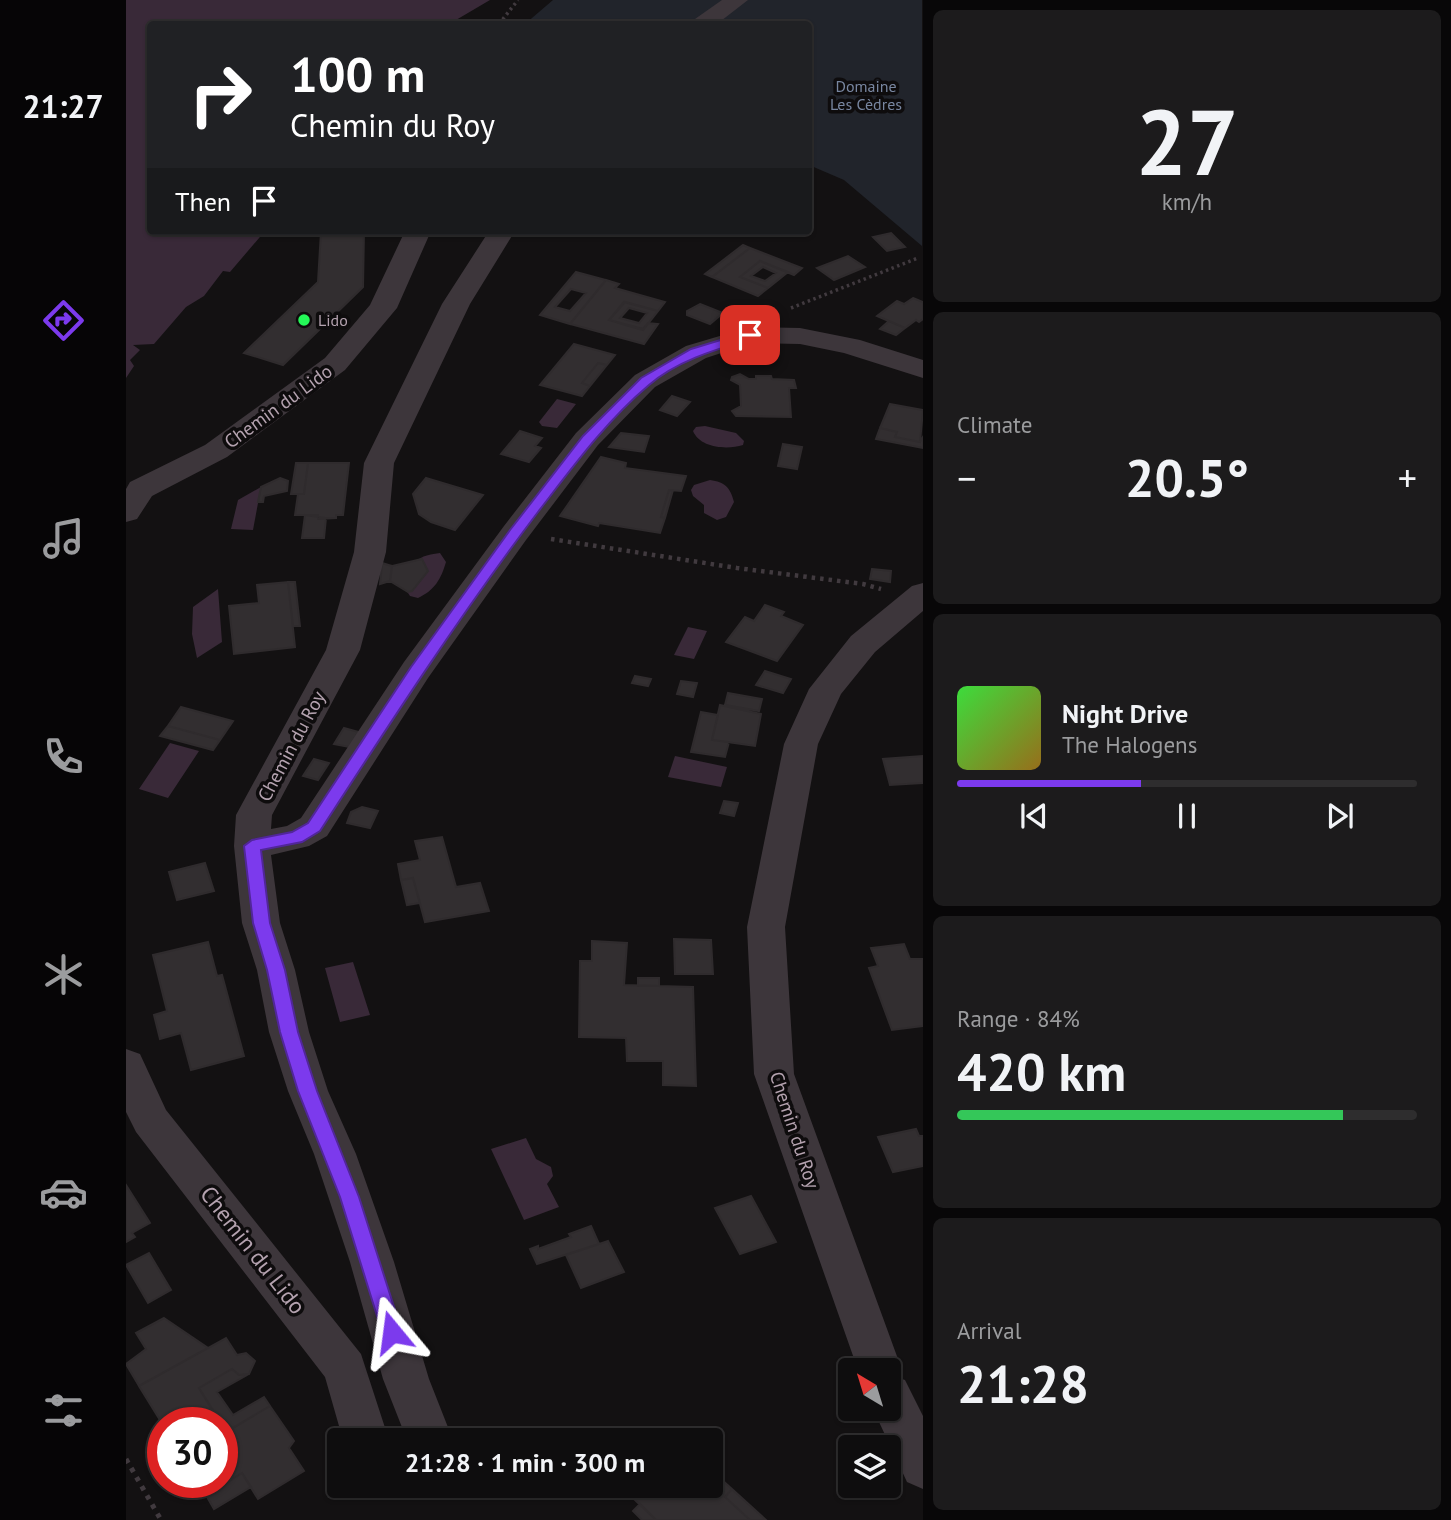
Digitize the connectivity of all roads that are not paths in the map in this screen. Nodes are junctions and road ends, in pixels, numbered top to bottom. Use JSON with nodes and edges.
{"nodes":[{"id":1,"x":737,"y":0,"type":"edge"},
{"id":2,"x":707,"y":21,"type":"edge"},
{"id":3,"x":416,"y":235,"type":"edge"},
{"id":4,"x":499,"y":235,"type":"edge"},
{"id":5,"x":922,"y":370,"type":"edge"},
{"id":6,"x":126,"y":512,"type":"edge"},
{"id":7,"x":919,"y":596,"type":"edge"},
{"id":8,"x":252,"y":846,"type":"junction"},
{"id":9,"x":126,"y":1065,"type":"edge"},
{"id":10,"x":876,"y":1358,"type":"edge"},
{"id":11,"x":901,"y":1421,"type":"edge"},
{"id":12,"x":362,"y":1428,"type":"edge"},
{"id":13,"x":425,"y":1428,"type":"edge"},
{"id":14,"x":922,"y":1467,"type":"edge"}],
"edges":[{"from":1,"to":2,"type":"street"},
{"from":3,"to":6,"type":"street","name":"Chemin du Lido"},
{"from":4,"to":8,"type":"street","name":"Chemin du Roy"},
{"from":5,"to":8,"type":"street"},
{"from":7,"to":10,"type":"street","name":"Chemin du Roy"},
{"from":8,"to":13,"type":"street"},
{"from":9,"to":12,"type":"street","name":"Chemin du Lido"},
{"from":11,"to":14,"type":"street"}]}
